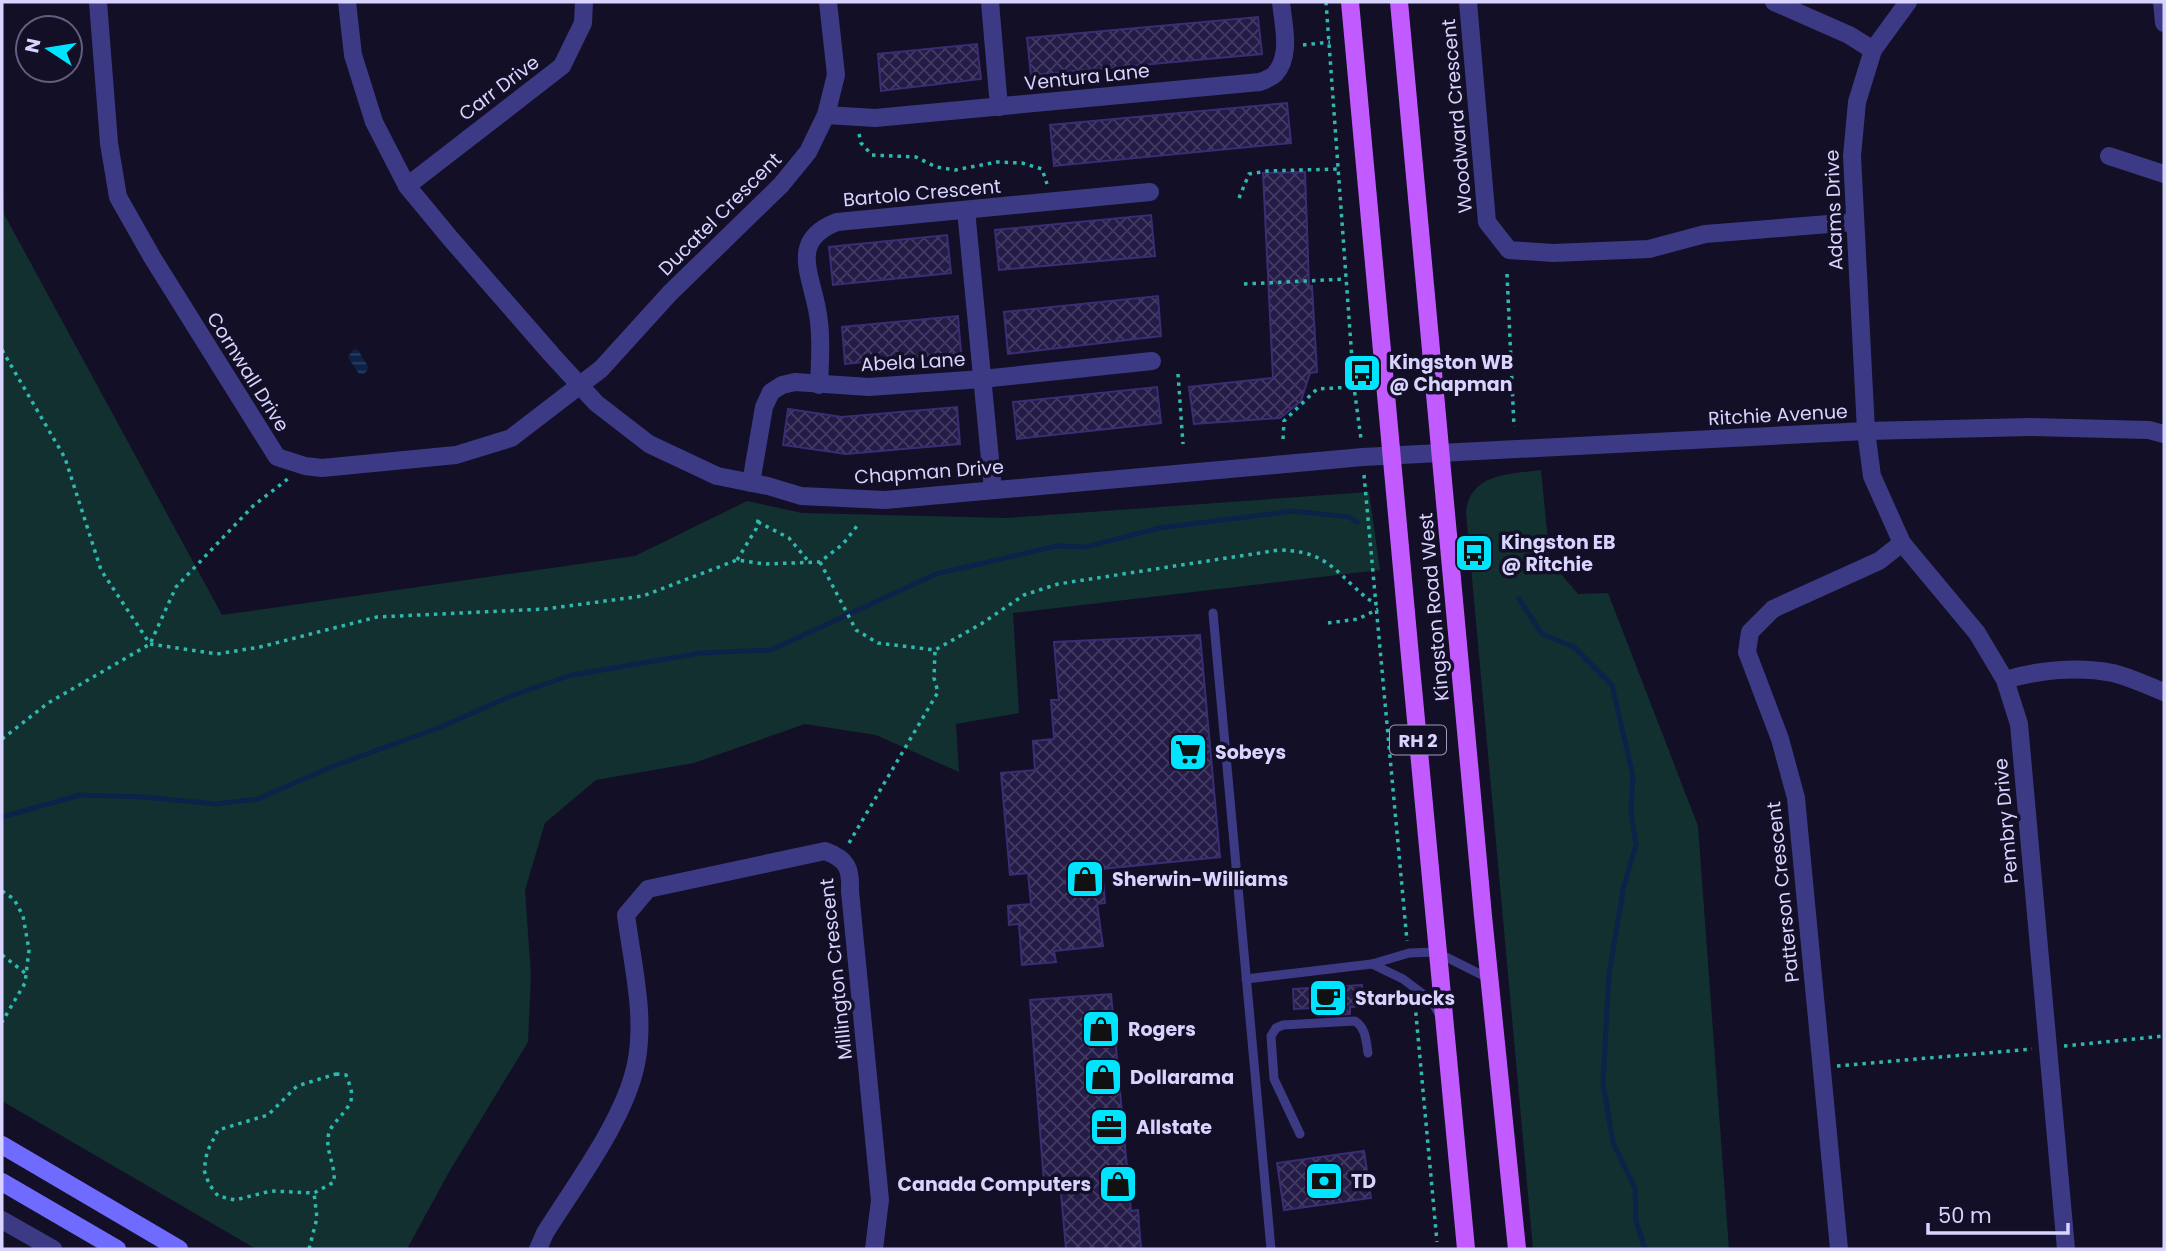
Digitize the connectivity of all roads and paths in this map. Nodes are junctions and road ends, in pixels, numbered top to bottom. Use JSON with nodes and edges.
{"nodes":[{"id":1,"x":98,"y":2,"type":"edge"},
{"id":2,"x":347,"y":2,"type":"edge"},
{"id":3,"x":584,"y":2,"type":"edge"},
{"id":4,"x":828,"y":2,"type":"edge"},
{"id":5,"x":990,"y":2,"type":"edge"},
{"id":6,"x":1281,"y":2,"type":"edge"},
{"id":7,"x":1326,"y":2,"type":"edge"},
{"id":8,"x":1350,"y":2,"type":"edge"},
{"id":9,"x":1399,"y":2,"type":"edge"},
{"id":10,"x":1468,"y":2,"type":"edge"},
{"id":11,"x":1774,"y":2,"type":"edge"},
{"id":12,"x":1908,"y":2,"type":"edge"},
{"id":13,"x":2162,"y":2,"type":"edge"},
{"id":14,"x":2164,"y":23,"type":"edge"},
{"id":15,"x":1873,"y":50,"type":"junction"},
{"id":16,"x":999,"y":107,"type":"junction"},
{"id":17,"x":826,"y":115,"type":"junction"},
{"id":18,"x":858,"y":132,"type":"dead end"},
{"id":19,"x":2109,"y":156,"type":"dead end"},
{"id":20,"x":1339,"y":169,"type":"junction"},
{"id":21,"x":2164,"y":174,"type":"edge"},
{"id":22,"x":407,"y":186,"type":"junction"},
{"id":23,"x":1150,"y":192,"type":"dead end"},
{"id":24,"x":1239,"y":198,"type":"dead end"},
{"id":25,"x":1048,"y":202,"type":"junction"},
{"id":26,"x":966,"y":210,"type":"junction"},
{"id":27,"x":1854,"y":222,"type":"junction"},
{"id":28,"x":1507,"y":274,"type":"dead end"},
{"id":29,"x":1346,"y":279,"type":"junction"},
{"id":30,"x":1244,"y":284,"type":"dead end"},
{"id":31,"x":2,"y":350,"type":"edge"},
{"id":32,"x":1152,"y":361,"type":"dead end"},
{"id":33,"x":1178,"y":374,"type":"dead end"},
{"id":34,"x":982,"y":379,"type":"junction"},
{"id":35,"x":579,"y":384,"type":"junction"},
{"id":36,"x":820,"y":385,"type":"junction"},
{"id":37,"x":1353,"y":387,"type":"junction"},
{"id":38,"x":1514,"y":426,"type":"dead end"},
{"id":39,"x":1360,"y":430,"type":"dead end"},
{"id":40,"x":1866,"y":430,"type":"junction"},
{"id":41,"x":2164,"y":434,"type":"edge"},
{"id":42,"x":1283,"y":439,"type":"dead end"},
{"id":43,"x":1183,"y":444,"type":"dead end"},
{"id":44,"x":1442,"y":454,"type":"junction"},
{"id":45,"x":1393,"y":456,"type":"junction"},
{"id":46,"x":304,"y":466,"type":"junction"},
{"id":47,"x":1365,"y":479,"type":"dead end"},
{"id":48,"x":751,"y":483,"type":"junction"},
{"id":49,"x":993,"y":490,"type":"junction"},
{"id":50,"x":760,"y":516,"type":"dead end"},
{"id":51,"x":758,"y":522,"type":"junction"},
{"id":52,"x":857,"y":526,"type":"dead end"},
{"id":53,"x":1902,"y":543,"type":"junction"},
{"id":54,"x":737,"y":560,"type":"junction"},
{"id":55,"x":809,"y":562,"type":"junction"},
{"id":56,"x":820,"y":562,"type":"junction"},
{"id":57,"x":1377,"y":606,"type":"junction"},
{"id":58,"x":1213,"y":612,"type":"dead end"},
{"id":59,"x":1328,"y":623,"type":"dead end"},
{"id":60,"x":150,"y":644,"type":"junction"},
{"id":61,"x":935,"y":650,"type":"junction"},
{"id":62,"x":2005,"y":680,"type":"junction"},
{"id":63,"x":2164,"y":692,"type":"edge"},
{"id":64,"x":2,"y":738,"type":"edge"},
{"id":65,"x":841,"y":857,"type":"junction"},
{"id":66,"x":2,"y":891,"type":"edge"},
{"id":67,"x":1436,"y":952,"type":"junction"},
{"id":68,"x":1409,"y":953,"type":"junction"},
{"id":69,"x":2,"y":955,"type":"edge"},
{"id":70,"x":1372,"y":964,"type":"junction"},
{"id":71,"x":26,"y":974,"type":"junction"},
{"id":72,"x":1246,"y":979,"type":"junction"},
{"id":73,"x":1490,"y":979,"type":"junction"},
{"id":74,"x":1413,"y":988,"type":"junction"},
{"id":75,"x":2,"y":1022,"type":"edge"},
{"id":76,"x":1444,"y":1023,"type":"junction"},
{"id":77,"x":2164,"y":1036,"type":"edge"},
{"id":78,"x":2059,"y":1047,"type":"dead end"},
{"id":79,"x":2035,"y":1049,"type":"dead end"},
{"id":80,"x":1368,"y":1053,"type":"dead end"},
{"id":81,"x":1821,"y":1067,"type":"junction"},
{"id":82,"x":1300,"y":1134,"type":"dead end"},
{"id":83,"x":2,"y":1145,"type":"edge"},
{"id":84,"x":2,"y":1182,"type":"edge"},
{"id":85,"x":314,"y":1194,"type":"junction"},
{"id":86,"x":2,"y":1220,"type":"edge"},
{"id":87,"x":1437,"y":1242,"type":"dead end"},
{"id":88,"x":53,"y":1249,"type":"edge"},
{"id":89,"x":117,"y":1249,"type":"edge"},
{"id":90,"x":179,"y":1249,"type":"edge"},
{"id":91,"x":309,"y":1249,"type":"edge"},
{"id":92,"x":538,"y":1249,"type":"edge"},
{"id":93,"x":874,"y":1249,"type":"edge"},
{"id":94,"x":1271,"y":1249,"type":"edge"},
{"id":95,"x":1466,"y":1249,"type":"edge"},
{"id":96,"x":1517,"y":1249,"type":"edge"},
{"id":97,"x":1839,"y":1249,"type":"edge"},
{"id":98,"x":2066,"y":1249,"type":"edge"}],
"edges":[{"from":1,"to":46,"type":"street","name":"Cornwall Drive"},
{"from":2,"to":22,"type":"street","name":"Chapman Drive"},
{"from":3,"to":22,"type":"street","name":"Carr Drive"},
{"from":4,"to":17,"type":"street","name":"Ducatel Crescent"},
{"from":5,"to":16,"type":"street"},
{"from":6,"to":16,"type":"street","name":"Ventura Lane"},
{"from":7,"to":20,"type":"path"},
{"from":8,"to":45,"type":"main road","name":"Kingston Road West","number":"RH 2"},
{"from":9,"to":44,"type":"main road","name":"Kingston Road West","number":"RH 2"},
{"from":10,"to":27,"type":"street","name":"Woodward Crescent"},
{"from":11,"to":15,"type":"street"},
{"from":12,"to":15,"type":"street","name":"Adams Drive"},
{"from":13,"to":14,"type":"street"},
{"from":15,"to":27,"type":"street","name":"Adams Drive"},
{"from":16,"to":17,"type":"street","name":"Ventura Lane"},
{"from":17,"to":35,"type":"street","name":"Ducatel Crescent"},
{"from":18,"to":25,"type":"path"},
{"from":19,"to":21,"type":"street"},
{"from":20,"to":24,"type":"path"},
{"from":20,"to":29,"type":"path"},
{"from":22,"to":35,"type":"street","name":"Chapman Drive"},
{"from":23,"to":25,"type":"street","name":"Bartolo Crescent"},
{"from":25,"to":26,"type":"street","name":"Bartolo Crescent"},
{"from":26,"to":34,"type":"street"},
{"from":26,"to":36,"type":"street","name":"Bartolo Crescent"},
{"from":27,"to":40,"type":"street","name":"Adams Drive"},
{"from":28,"to":38,"type":"path"},
{"from":29,"to":30,"type":"path"},
{"from":29,"to":37,"type":"path"},
{"from":31,"to":60,"type":"path"},
{"from":32,"to":34,"type":"street","name":"Abela Lane"},
{"from":33,"to":43,"type":"path"},
{"from":34,"to":36,"type":"street","name":"Abela Lane"},
{"from":34,"to":49,"type":"street"},
{"from":35,"to":46,"type":"street","name":"Cornwall Drive"},
{"from":35,"to":48,"type":"street","name":"Chapman Drive"},
{"from":36,"to":48,"type":"street","name":"Abela Lane"},
{"from":37,"to":39,"type":"path"},
{"from":37,"to":42,"type":"path"},
{"from":40,"to":41,"type":"street","name":"Ritchie Avenue"},
{"from":40,"to":44,"type":"street","name":"Ritchie Avenue"},
{"from":40,"to":53,"type":"street","name":"Pembry Drive"},
{"from":44,"to":45,"type":"street","name":"Ritchie Avenue"},
{"from":44,"to":73,"type":"main road","name":"Kingston Road West","number":"RH 2"},
{"from":45,"to":49,"type":"street","name":"Chapman Drive"},
{"from":45,"to":67,"type":"main road","name":"Kingston Road West","number":"RH 2"},
{"from":46,"to":60,"type":"path"},
{"from":47,"to":57,"type":"path"},
{"from":48,"to":49,"type":"street","name":"Chapman Drive"},
{"from":50,"to":51,"type":"path"},
{"from":51,"to":54,"type":"path"},
{"from":51,"to":55,"type":"path"},
{"from":52,"to":56,"type":"path"},
{"from":53,"to":62,"type":"street","name":"Pembry Drive"},
{"from":53,"to":81,"type":"street","name":"Patterson Crescent"},
{"from":54,"to":55,"type":"path"},
{"from":54,"to":60,"type":"path"},
{"from":55,"to":56,"type":"path"},
{"from":56,"to":61,"type":"path"},
{"from":57,"to":59,"type":"path"},
{"from":57,"to":61,"type":"path"},
{"from":57,"to":68,"type":"path"},
{"from":58,"to":72,"type":"lane"},
{"from":60,"to":64,"type":"path"},
{"from":61,"to":65,"type":"path"},
{"from":62,"to":63,"type":"street"},
{"from":62,"to":98,"type":"street","name":"Pembry Drive"},
{"from":65,"to":92,"type":"street","name":"Millington Crescent"},
{"from":65,"to":93,"type":"street","name":"Millington Crescent"},
{"from":66,"to":71,"type":"path"},
{"from":67,"to":68,"type":"lane"},
{"from":67,"to":73,"type":"lane"},
{"from":67,"to":76,"type":"main road","name":"Kingston Road West","number":"RH 2"},
{"from":68,"to":70,"type":"lane"},
{"from":69,"to":71,"type":"path"},
{"from":70,"to":72,"type":"lane"},
{"from":70,"to":74,"type":"lane"},
{"from":71,"to":75,"type":"path"},
{"from":72,"to":94,"type":"lane"},
{"from":73,"to":96,"type":"main road","name":"Kingston Road West","number":"RH 2"},
{"from":74,"to":76,"type":"lane"},
{"from":74,"to":87,"type":"path"},
{"from":76,"to":95,"type":"main road","name":"Kingston Road West","number":"RH 2"},
{"from":77,"to":78,"type":"path"},
{"from":79,"to":81,"type":"path"},
{"from":80,"to":82,"type":"lane"},
{"from":81,"to":97,"type":"street","name":"Patterson Crescent"},
{"from":83,"to":90,"type":"main road"},
{"from":84,"to":89,"type":"main road"},
{"from":85,"to":85,"type":"path"},
{"from":85,"to":91,"type":"path"},
{"from":86,"to":88,"type":"street"}]}
